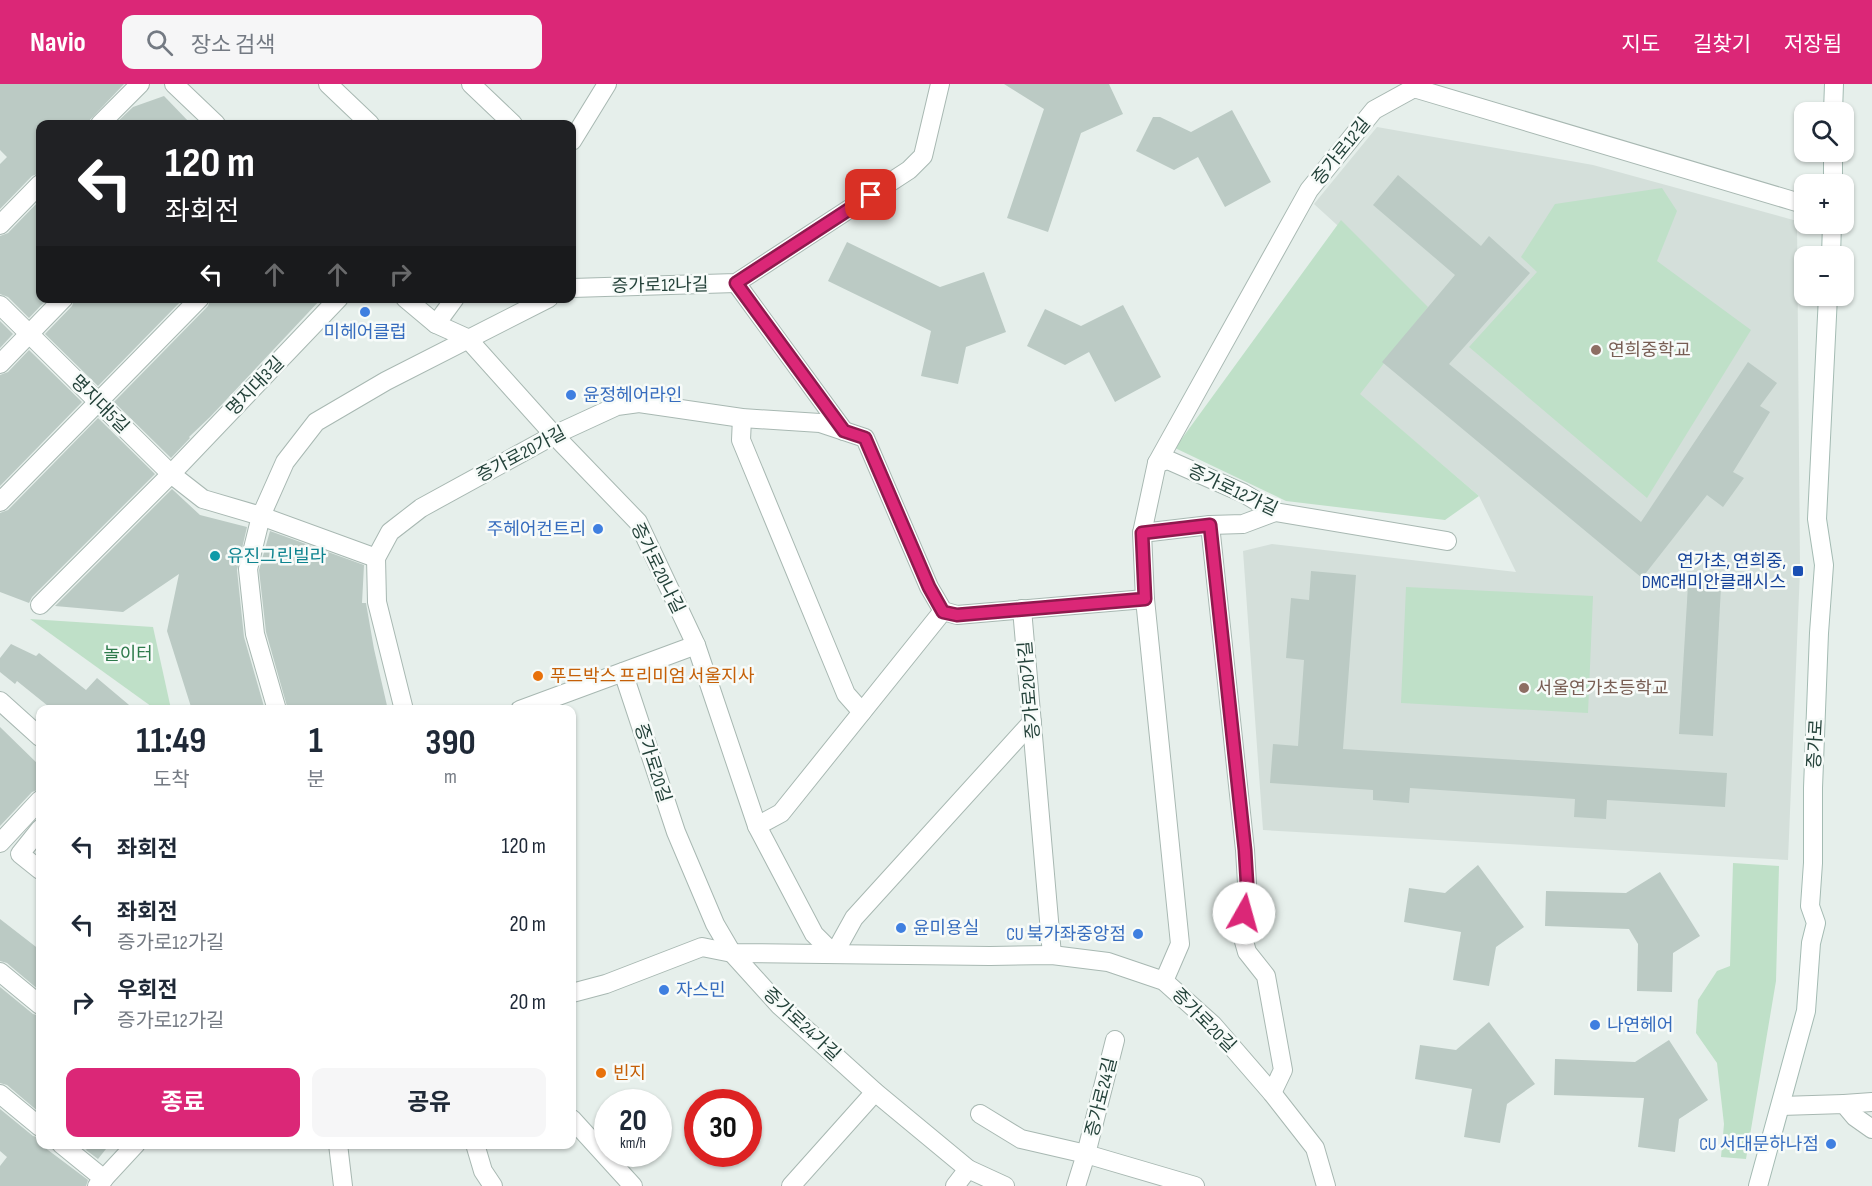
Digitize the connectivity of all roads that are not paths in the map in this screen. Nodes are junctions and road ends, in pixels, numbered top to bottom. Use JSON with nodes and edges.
{"nodes":[{"id":1,"x":140,"y":84,"type":"edge"},
{"id":2,"x":174,"y":84,"type":"edge"},
{"id":3,"x":328,"y":84,"type":"edge"},
{"id":4,"x":471,"y":84,"type":"edge"},
{"id":5,"x":607,"y":84,"type":"edge"},
{"id":6,"x":940,"y":84,"type":"edge"},
{"id":7,"x":1834,"y":84,"type":"edge"},
{"id":8,"x":1833,"y":102,"type":"edge"},
{"id":9,"x":104,"y":120,"type":"edge"},
{"id":10,"x":212,"y":120,"type":"edge"},
{"id":11,"x":366,"y":120,"type":"edge"},
{"id":12,"x":509,"y":120,"type":"edge"},
{"id":13,"x":576,"y":134,"type":"edge"},
{"id":14,"x":36,"y":188,"type":"edge"},
{"id":15,"x":1794,"y":201,"type":"edge"},
{"id":16,"x":0,"y":225,"type":"edge"},
{"id":17,"x":736,"y":283,"type":"junction"},
{"id":18,"x":576,"y":288,"type":"edge"},
{"id":19,"x":59,"y":303,"type":"edge"},
{"id":20,"x":195,"y":303,"type":"edge"},
{"id":21,"x":334,"y":303,"type":"edge"},
{"id":22,"x":411,"y":303,"type":"edge"},
{"id":23,"x":451,"y":303,"type":"edge"},
{"id":24,"x":539,"y":303,"type":"edge"},
{"id":25,"x":0,"y":305,"type":"edge"},
{"id":26,"x":1828,"y":306,"type":"edge"},
{"id":27,"x":435,"y":324,"type":"junction"},
{"id":28,"x":29,"y":334,"type":"junction"},
{"id":29,"x":466,"y":338,"type":"junction"},
{"id":30,"x":0,"y":364,"type":"edge"},
{"id":31,"x":97,"y":402,"type":"junction"},
{"id":32,"x":742,"y":418,"type":"junction"},
{"id":33,"x":844,"y":431,"type":"junction"},
{"id":34,"x":554,"y":435,"type":"junction"},
{"id":35,"x":1157,"y":463,"type":"junction"},
{"id":36,"x":171,"y":474,"type":"junction"},
{"id":37,"x":0,"y":502,"type":"edge"},
{"id":38,"x":1275,"y":512,"type":"junction"},
{"id":39,"x":261,"y":516,"type":"junction"},
{"id":40,"x":1210,"y":525,"type":"junction"},
{"id":41,"x":1142,"y":533,"type":"junction"},
{"id":42,"x":1447,"y":541,"type":"dead end"},
{"id":43,"x":376,"y":558,"type":"junction"},
{"id":44,"x":1145,"y":599,"type":"junction"},
{"id":45,"x":40,"y":604,"type":"dead end"},
{"id":46,"x":1022,"y":609,"type":"junction"},
{"id":47,"x":943,"y":612,"type":"junction"},
{"id":48,"x":696,"y":645,"type":"junction"},
{"id":49,"x":623,"y":672,"type":"junction"},
{"id":50,"x":0,"y":701,"type":"edge"},
{"id":51,"x":276,"y":705,"type":"edge"},
{"id":52,"x":403,"y":705,"type":"edge"},
{"id":53,"x":534,"y":705,"type":"edge"},
{"id":54,"x":862,"y":712,"type":"junction"},
{"id":55,"x":0,"y":713,"type":"edge"},
{"id":56,"x":1032,"y":722,"type":"junction"},
{"id":57,"x":36,"y":733,"type":"edge"},
{"id":58,"x":36,"y":744,"type":"edge"},
{"id":59,"x":36,"y":804,"type":"edge"},
{"id":60,"x":757,"y":826,"type":"junction"},
{"id":61,"x":36,"y":834,"type":"edge"},
{"id":62,"x":0,"y":843,"type":"edge"},
{"id":63,"x":36,"y":867,"type":"edge"},
{"id":64,"x":732,"y":953,"type":"junction"},
{"id":65,"x":834,"y":954,"type":"junction"},
{"id":66,"x":1052,"y":955,"type":"junction"},
{"id":67,"x":0,"y":972,"type":"edge"},
{"id":68,"x":1164,"y":981,"type":"junction"},
{"id":69,"x":576,"y":992,"type":"edge"},
{"id":70,"x":36,"y":1002,"type":"edge"},
{"id":71,"x":1115,"y":1040,"type":"dead end"},
{"id":72,"x":875,"y":1092,"type":"junction"},
{"id":73,"x":1272,"y":1093,"type":"junction"},
{"id":74,"x":0,"y":1094,"type":"edge"},
{"id":75,"x":1872,"y":1102,"type":"edge"},
{"id":76,"x":1844,"y":1104,"type":"junction"},
{"id":77,"x":1781,"y":1106,"type":"junction"},
{"id":78,"x":980,"y":1114,"type":"dead end"},
{"id":79,"x":576,"y":1123,"type":"edge"},
{"id":80,"x":36,"y":1124,"type":"edge"},
{"id":81,"x":1872,"y":1129,"type":"edge"},
{"id":82,"x":66,"y":1149,"type":"edge"},
{"id":83,"x":132,"y":1149,"type":"edge"},
{"id":84,"x":339,"y":1149,"type":"edge"},
{"id":85,"x":476,"y":1149,"type":"edge"},
{"id":86,"x":1086,"y":1154,"type":"junction"},
{"id":87,"x":968,"y":1169,"type":"junction"},
{"id":88,"x":101,"y":1183,"type":"edge"},
{"id":89,"x":343,"y":1186,"type":"edge"},
{"id":90,"x":492,"y":1186,"type":"edge"},
{"id":91,"x":633,"y":1186,"type":"edge"},
{"id":92,"x":791,"y":1186,"type":"edge"},
{"id":93,"x":955,"y":1186,"type":"edge"},
{"id":94,"x":1005,"y":1186,"type":"edge"},
{"id":95,"x":1076,"y":1186,"type":"edge"},
{"id":96,"x":1195,"y":1186,"type":"edge"},
{"id":97,"x":1326,"y":1186,"type":"edge"},
{"id":98,"x":1758,"y":1186,"type":"edge"}],
"edges":[{"from":1,"to":9,"type":"street"},
{"from":2,"to":10,"type":"street"},
{"from":3,"to":11,"type":"street"},
{"from":4,"to":12,"type":"street"},
{"from":5,"to":13,"type":"street"},
{"from":6,"to":17,"type":"street"},
{"from":7,"to":8,"type":"street"},
{"from":14,"to":16,"type":"street"},
{"from":15,"to":35,"type":"street","name":"증가로12길"},
{"from":17,"to":18,"type":"street","name":"증가로12나길"},
{"from":17,"to":33,"type":"street","name":"증가로20가길"},
{"from":19,"to":28,"type":"street"},
{"from":20,"to":31,"type":"street"},
{"from":21,"to":36,"type":"street","name":"명지대3길"},
{"from":22,"to":27,"type":"street"},
{"from":23,"to":27,"type":"street"},
{"from":24,"to":29,"type":"street"},
{"from":25,"to":28,"type":"street","name":"명지대5길"},
{"from":26,"to":77,"type":"street","name":"증가로"},
{"from":27,"to":29,"type":"street"},
{"from":28,"to":30,"type":"street"},
{"from":28,"to":31,"type":"street","name":"명지대5길"},
{"from":29,"to":34,"type":"street","name":"증가로20나길"},
{"from":29,"to":39,"type":"street"},
{"from":31,"to":36,"type":"street","name":"명지대5길"},
{"from":31,"to":37,"type":"street"},
{"from":32,"to":33,"type":"street","name":"증가로20가길"},
{"from":32,"to":34,"type":"street","name":"증가로20가길"},
{"from":32,"to":54,"type":"street"},
{"from":33,"to":47,"type":"street","name":"증가로20가길"},
{"from":34,"to":43,"type":"street","name":"증가로20가길"},
{"from":34,"to":48,"type":"street","name":"증가로20나길"},
{"from":35,"to":38,"type":"street","name":"증가로12가길"},
{"from":35,"to":41,"type":"street"},
{"from":36,"to":39,"type":"street","name":"명지대5길"},
{"from":36,"to":45,"type":"street"},
{"from":38,"to":40,"type":"street"},
{"from":38,"to":42,"type":"street","name":"증가로12가길"},
{"from":39,"to":43,"type":"street"},
{"from":39,"to":51,"type":"street"},
{"from":40,"to":41,"type":"street"},
{"from":40,"to":73,"type":"street"},
{"from":41,"to":44,"type":"street"},
{"from":43,"to":52,"type":"street","name":"증가로20가길"},
{"from":44,"to":46,"type":"street"},
{"from":44,"to":68,"type":"street"},
{"from":46,"to":47,"type":"street"},
{"from":46,"to":56,"type":"street","name":"증가로20가길"},
{"from":47,"to":54,"type":"street"},
{"from":48,"to":49,"type":"street"},
{"from":48,"to":60,"type":"street","name":"증가로20나길"},
{"from":49,"to":53,"type":"street"},
{"from":49,"to":64,"type":"street","name":"증가로20길"},
{"from":50,"to":57,"type":"street"},
{"from":54,"to":60,"type":"street"},
{"from":55,"to":58,"type":"street"},
{"from":56,"to":65,"type":"street"},
{"from":56,"to":66,"type":"street","name":"증가로20가길"},
{"from":59,"to":62,"type":"street"},
{"from":60,"to":65,"type":"street","name":"증가로20나길"},
{"from":61,"to":63,"type":"street"},
{"from":64,"to":65,"type":"street","name":"증가로20길"},
{"from":64,"to":69,"type":"street","name":"증가로20길"},
{"from":64,"to":72,"type":"street","name":"증가로24가길"},
{"from":65,"to":66,"type":"street","name":"증가로20길"},
{"from":66,"to":68,"type":"street","name":"증가로20길"},
{"from":67,"to":70,"type":"street"},
{"from":68,"to":73,"type":"street","name":"증가로20길"},
{"from":71,"to":86,"type":"street","name":"증가로24길"},
{"from":72,"to":87,"type":"street","name":"증가로24가길"},
{"from":72,"to":92,"type":"street"},
{"from":73,"to":97,"type":"street","name":"증가로20길"},
{"from":74,"to":80,"type":"street"},
{"from":75,"to":76,"type":"street"},
{"from":76,"to":77,"type":"street"},
{"from":76,"to":81,"type":"street"},
{"from":77,"to":98,"type":"street","name":"증가로"},
{"from":78,"to":86,"type":"street","name":"증가로24길"},
{"from":79,"to":91,"type":"street"},
{"from":82,"to":88,"type":"street"},
{"from":83,"to":88,"type":"street"},
{"from":84,"to":89,"type":"street"},
{"from":85,"to":90,"type":"street"},
{"from":86,"to":95,"type":"street"},
{"from":86,"to":96,"type":"street","name":"증가로24길"},
{"from":87,"to":93,"type":"street"},
{"from":87,"to":94,"type":"street","name":"증가로24가길"}]}
